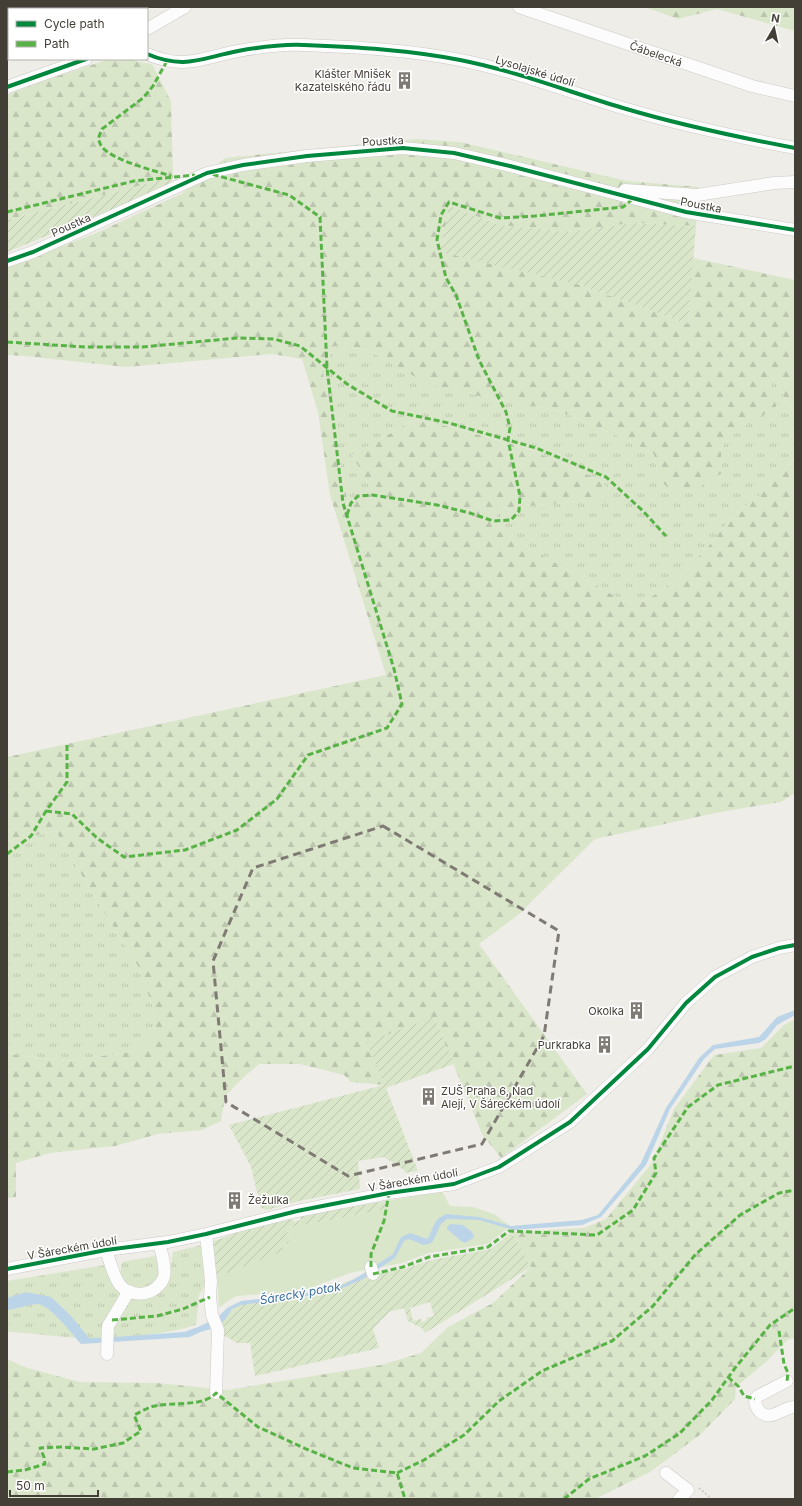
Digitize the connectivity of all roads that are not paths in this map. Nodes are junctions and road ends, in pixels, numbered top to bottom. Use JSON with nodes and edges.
{"nodes":[{"id":1,"x":185,"y":7,"type":"edge"},
{"id":2,"x":519,"y":7,"type":"edge"},
{"id":3,"x":148,"y":28,"type":"edge"},
{"id":4,"x":148,"y":54,"type":"edge"},
{"id":5,"x":83,"y":60,"type":"edge"},
{"id":6,"x":7,"y":87,"type":"edge"},
{"id":7,"x":795,"y":96,"type":"edge"},
{"id":8,"x":795,"y":148,"type":"edge"},
{"id":9,"x":795,"y":182,"type":"edge"},
{"id":10,"x":596,"y":188,"type":"junction"},
{"id":11,"x":795,"y":230,"type":"edge"},
{"id":12,"x":7,"y":261,"type":"edge"},
{"id":13,"x":795,"y":945,"type":"edge"},
{"id":14,"x":206,"y":1234,"type":"junction"},
{"id":15,"x":159,"y":1243,"type":"junction"},
{"id":16,"x":106,"y":1250,"type":"junction"},
{"id":17,"x":7,"y":1268,"type":"edge"},
{"id":18,"x":129,"y":1291,"type":"junction"},
{"id":19,"x":107,"y":1345,"type":"dead end"},
{"id":20,"x":787,"y":1381,"type":"dead end"},
{"id":21,"x":216,"y":1392,"type":"dead end"},
{"id":22,"x":795,"y":1407,"type":"edge"},
{"id":23,"x":666,"y":1473,"type":"dead end"},
{"id":24,"x":679,"y":1499,"type":"edge"}],
"edges":[{"from":1,"to":3,"type":"street"},
{"from":2,"to":7,"type":"street","name":"Čábelecká"},
{"from":4,"to":8,"type":"street","name":"Lysolajské údolí"},
{"from":5,"to":6,"type":"street"},
{"from":9,"to":10,"type":"street","name":"Poustka"},
{"from":10,"to":11,"type":"street","name":"Poustka"},
{"from":10,"to":12,"type":"street","name":"Poustka"},
{"from":13,"to":14,"type":"street","name":"V Šáreckém údolí"},
{"from":14,"to":15,"type":"street","name":"V Šáreckém údolí"},
{"from":14,"to":21,"type":"street"},
{"from":15,"to":16,"type":"street","name":"V Šáreckém údolí"},
{"from":15,"to":18,"type":"street"},
{"from":16,"to":17,"type":"street","name":"V Šáreckém údolí"},
{"from":16,"to":18,"type":"street","name":"V Šáreckém údolí"},
{"from":18,"to":19,"type":"street"},
{"from":20,"to":22,"type":"street"},
{"from":23,"to":24,"type":"street"}]}
